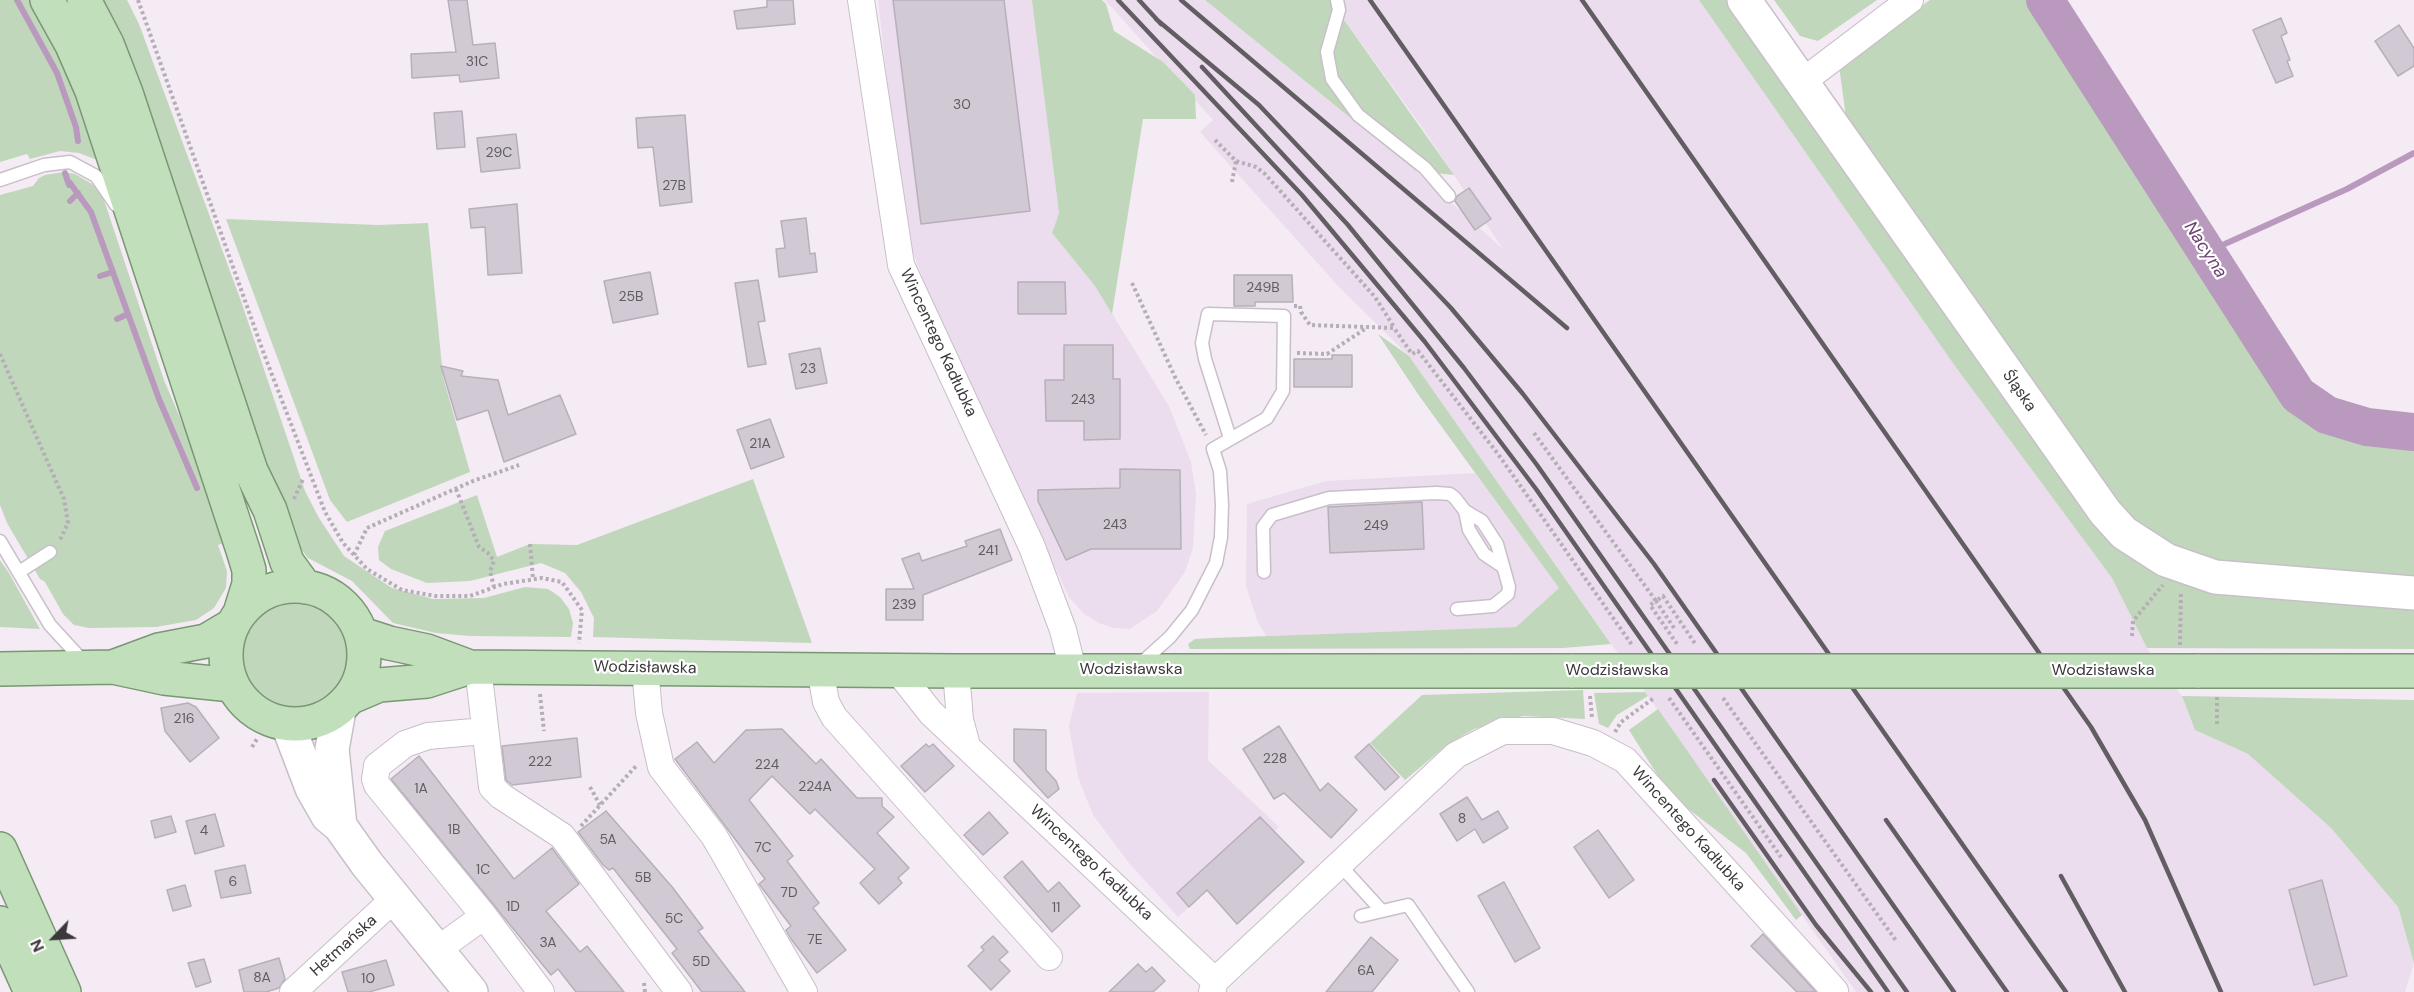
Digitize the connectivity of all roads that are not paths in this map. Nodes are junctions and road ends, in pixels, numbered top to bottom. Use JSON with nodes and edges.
{"nodes":[{"id":1,"x":47,"y":0,"type":"edge"},
{"id":2,"x":84,"y":0,"type":"edge"},
{"id":3,"x":861,"y":0,"type":"edge"},
{"id":4,"x":1337,"y":0,"type":"edge"},
{"id":5,"x":1744,"y":0,"type":"edge"},
{"id":6,"x":1910,"y":0,"type":"edge"},
{"id":7,"x":1802,"y":82,"type":"junction"},
{"id":8,"x":0,"y":180,"type":"edge"},
{"id":9,"x":1449,"y":196,"type":"dead end"},
{"id":10,"x":143,"y":246,"type":"junction"},
{"id":11,"x":1230,"y":438,"type":"junction"},
{"id":12,"x":0,"y":541,"type":"edge"},
{"id":13,"x":50,"y":552,"type":"road end"},
{"id":14,"x":19,"y":572,"type":"junction"},
{"id":15,"x":1264,"y":572,"type":"dead end"},
{"id":16,"x":305,"y":587,"type":"junction"},
{"id":17,"x":2414,"y":594,"type":"edge"},
{"id":18,"x":1457,"y":609,"type":"dead end"},
{"id":19,"x":236,"y":619,"type":"junction"},
{"id":20,"x":361,"y":634,"type":"junction"},
{"id":21,"x":101,"y":667,"type":"junction"},
{"id":22,"x":474,"y":667,"type":"junction"},
{"id":23,"x":645,"y":668,"type":"junction"},
{"id":24,"x":0,"y":669,"type":"edge"},
{"id":25,"x":820,"y":669,"type":"junction"},
{"id":26,"x":897,"y":670,"type":"junction"},
{"id":27,"x":1073,"y":670,"type":"junction"},
{"id":28,"x":1133,"y":670,"type":"junction"},
{"id":29,"x":956,"y":671,"type":"junction"},
{"id":30,"x":2414,"y":671,"type":"edge"},
{"id":31,"x":232,"y":685,"type":"junction"},
{"id":32,"x":345,"y":703,"type":"junction"},
{"id":33,"x":288,"y":725,"type":"junction"},
{"id":34,"x":484,"y":731,"type":"junction"},
{"id":35,"x":967,"y":746,"type":"junction"},
{"id":36,"x":340,"y":826,"type":"junction"},
{"id":37,"x":0,"y":849,"type":"edge"},
{"id":38,"x":1340,"y":865,"type":"junction"},
{"id":39,"x":394,"y":899,"type":"junction"},
{"id":40,"x":1381,"y":910,"type":"junction"},
{"id":41,"x":484,"y":916,"type":"junction"},
{"id":42,"x":1361,"y":916,"type":"dead end"},
{"id":43,"x":0,"y":923,"type":"edge"},
{"id":44,"x":437,"y":950,"type":"junction"},
{"id":45,"x":1049,"y":957,"type":"dead end"},
{"id":46,"x":1214,"y":986,"type":"edge"},
{"id":47,"x":1835,"y":991,"type":"edge"},
{"id":48,"x":31,"y":992,"type":"edge"},
{"id":49,"x":64,"y":992,"type":"edge"},
{"id":50,"x":293,"y":992,"type":"edge"},
{"id":51,"x":471,"y":992,"type":"edge"},
{"id":52,"x":542,"y":992,"type":"edge"},
{"id":53,"x":679,"y":992,"type":"edge"},
{"id":54,"x":804,"y":992,"type":"edge"},
{"id":55,"x":1468,"y":992,"type":"edge"}],
"edges":[{"from":1,"to":10,"type":"main road"},
{"from":2,"to":16,"type":"main road"},
{"from":3,"to":27,"type":"street","name":"Wincentego Kadłubka"},
{"from":4,"to":9,"type":"lane"},
{"from":5,"to":7,"type":"street","name":"Śląska"},
{"from":6,"to":7,"type":"street"},
{"from":7,"to":17,"type":"street","name":"Śląska"},
{"from":8,"to":10,"type":"lane"},
{"from":10,"to":19,"type":"main road"},
{"from":11,"to":11,"type":"lane"},
{"from":11,"to":28,"type":"lane"},
{"from":12,"to":14,"type":"lane"},
{"from":13,"to":14,"type":"lane"},
{"from":14,"to":21,"type":"lane"},
{"from":15,"to":18,"type":"lane"},
{"from":16,"to":19,"type":"main road"},
{"from":16,"to":20,"type":"main road"},
{"from":19,"to":21,"type":"main road"},
{"from":19,"to":31,"type":"main road"},
{"from":20,"to":22,"type":"main road","name":"Wodzisławska"},
{"from":20,"to":32,"type":"main road"},
{"from":21,"to":24,"type":"main road"},
{"from":21,"to":31,"type":"main road"},
{"from":22,"to":23,"type":"main road","name":"Wodzisławska"},
{"from":22,"to":32,"type":"main road","name":"Wodzisławska"},
{"from":22,"to":34,"type":"street"},
{"from":23,"to":25,"type":"main road","name":"Wodzisławska"},
{"from":23,"to":54,"type":"street"},
{"from":25,"to":26,"type":"main road","name":"Wodzisławska"},
{"from":25,"to":45,"type":"street"},
{"from":26,"to":29,"type":"main road","name":"Wodzisławska"},
{"from":26,"to":35,"type":"street","name":"Wincentego Kadłubka"},
{"from":27,"to":28,"type":"main road","name":"Wodzisławska"},
{"from":27,"to":29,"type":"main road","name":"Wodzisławska"},
{"from":28,"to":30,"type":"main road","name":"Wodzisławska","bridge":true},
{"from":29,"to":35,"type":"street"},
{"from":31,"to":33,"type":"main road"},
{"from":32,"to":33,"type":"main road"},
{"from":32,"to":36,"type":"street"},
{"from":33,"to":36,"type":"street"},
{"from":34,"to":41,"type":"street"},
{"from":34,"to":53,"type":"street"},
{"from":35,"to":46,"type":"street","name":"Wincentego Kadłubka"},
{"from":36,"to":39,"type":"street"},
{"from":37,"to":49,"type":"main road"},
{"from":38,"to":40,"type":"lane"},
{"from":38,"to":46,"type":"street","name":"Wincentego Kadłubka"},
{"from":38,"to":47,"type":"street","name":"Wincentego Kadłubka"},
{"from":39,"to":44,"type":"street"},
{"from":39,"to":50,"type":"street","name":"Hetmańska"},
{"from":40,"to":42,"type":"lane"},
{"from":40,"to":55,"type":"lane"},
{"from":41,"to":44,"type":"street"},
{"from":41,"to":52,"type":"street"},
{"from":43,"to":48,"type":"main road"},
{"from":44,"to":51,"type":"street"}]}
